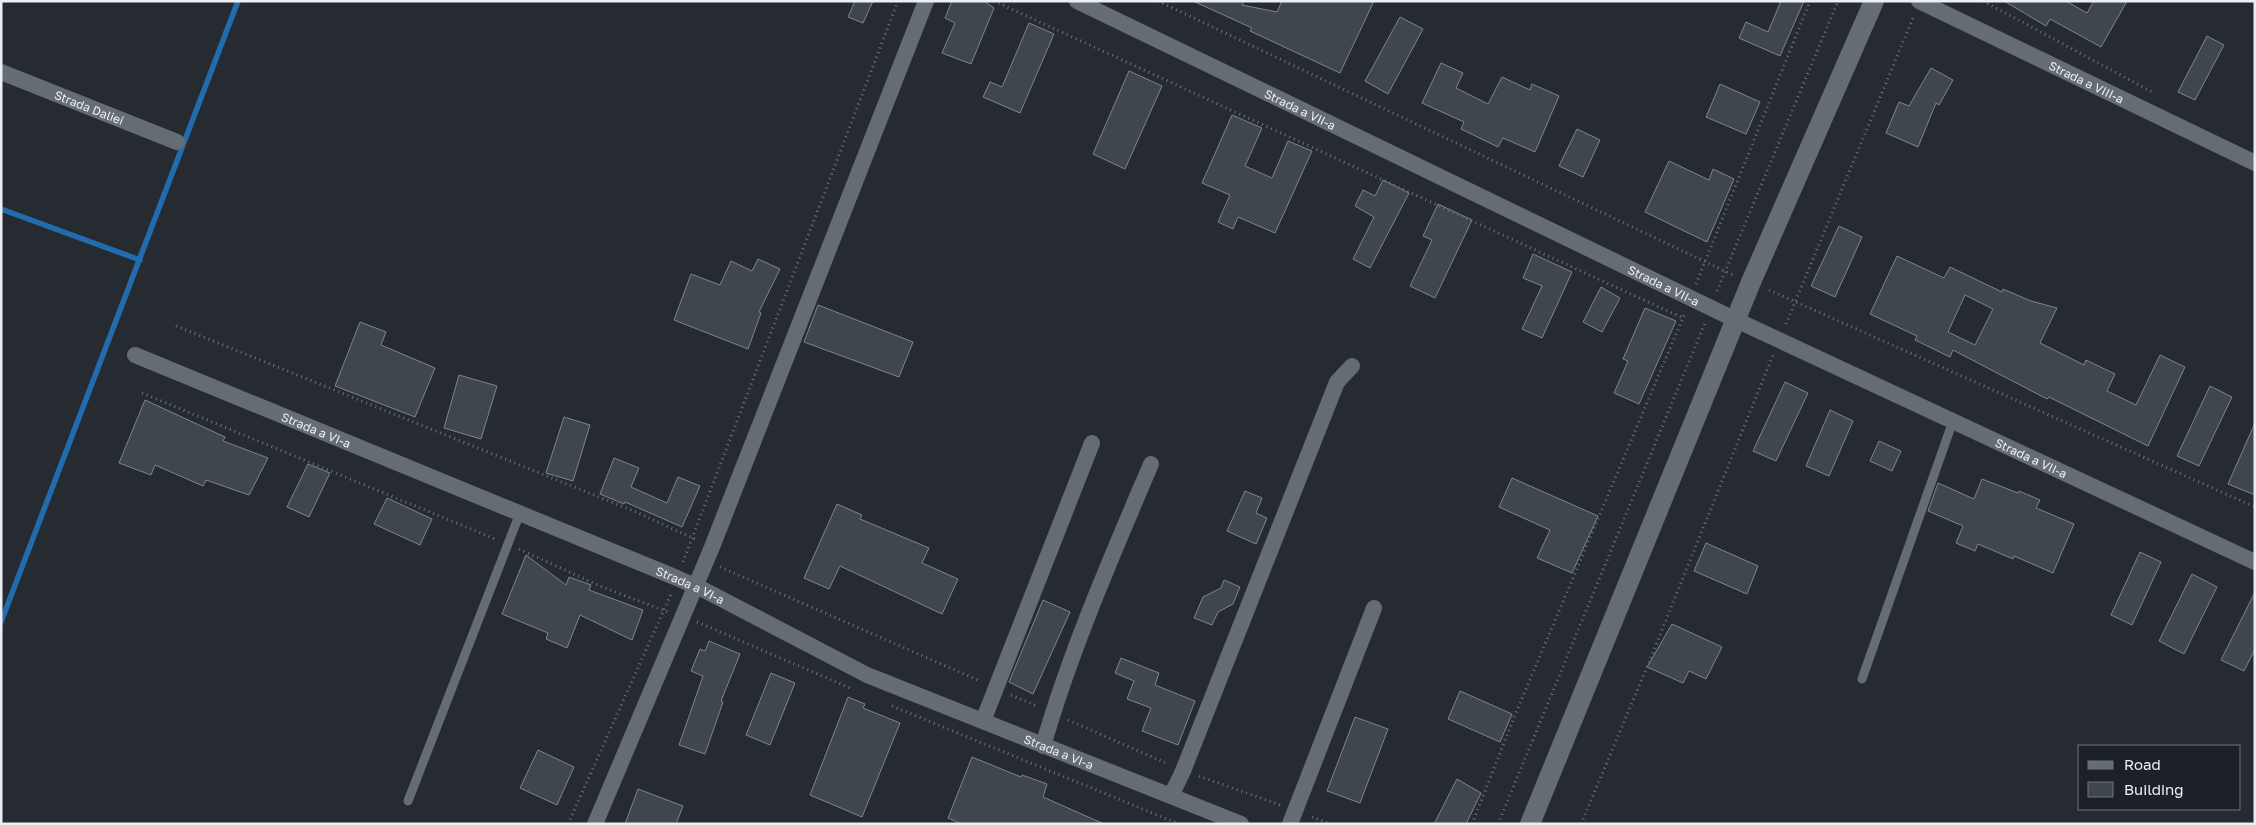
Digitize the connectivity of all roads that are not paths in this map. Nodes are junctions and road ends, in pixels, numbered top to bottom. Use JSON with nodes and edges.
{"nodes":[{"id":1,"x":926,"y":1,"type":"edge"},
{"id":2,"x":1077,"y":1,"type":"edge"},
{"id":3,"x":1874,"y":1,"type":"edge"},
{"id":4,"x":1919,"y":1,"type":"edge"},
{"id":5,"x":1,"y":72,"type":"edge"},
{"id":6,"x":177,"y":142,"type":"dead end"},
{"id":7,"x":2255,"y":163,"type":"edge"},
{"id":8,"x":1736,"y":320,"type":"junction"},
{"id":9,"x":135,"y":355,"type":"dead end"},
{"id":10,"x":1352,"y":366,"type":"dead end"},
{"id":11,"x":1953,"y":420,"type":"junction"},
{"id":12,"x":1092,"y":443,"type":"dead end"},
{"id":13,"x":1151,"y":464,"type":"dead end"},
{"id":14,"x":520,"y":513,"type":"junction"},
{"id":15,"x":2255,"y":562,"type":"edge"},
{"id":16,"x":696,"y":586,"type":"junction"},
{"id":17,"x":1374,"y":608,"type":"dead end"},
{"id":18,"x":1862,"y":679,"type":"dead end"},
{"id":19,"x":982,"y":721,"type":"junction"},
{"id":20,"x":1044,"y":746,"type":"junction"},
{"id":21,"x":1171,"y":796,"type":"junction"},
{"id":22,"x":408,"y":801,"type":"dead end"},
{"id":23,"x":1293,"y":817,"type":"edge"},
{"id":24,"x":594,"y":824,"type":"edge"},
{"id":25,"x":1241,"y":824,"type":"edge"},
{"id":26,"x":1530,"y":824,"type":"edge"}],
"edges":[{"from":1,"to":16,"type":"street"},
{"from":2,"to":8,"type":"street","name":"Strada a VII-a"},
{"from":3,"to":8,"type":"street"},
{"from":4,"to":7,"type":"street","name":"Strada a VIII-a"},
{"from":5,"to":6,"type":"street","name":"Strada Daliei"},
{"from":8,"to":11,"type":"street","name":"Strada a VII-a"},
{"from":8,"to":26,"type":"street"},
{"from":9,"to":14,"type":"street","name":"Strada a VI-a"},
{"from":10,"to":21,"type":"street"},
{"from":11,"to":15,"type":"street","name":"Strada a VII-a"},
{"from":11,"to":18,"type":"lane"},
{"from":12,"to":19,"type":"street"},
{"from":13,"to":20,"type":"street"},
{"from":14,"to":16,"type":"street","name":"Strada a VI-a"},
{"from":14,"to":22,"type":"lane"},
{"from":16,"to":19,"type":"street","name":"Strada a VI-a"},
{"from":16,"to":24,"type":"street"},
{"from":17,"to":23,"type":"street"},
{"from":19,"to":20,"type":"street","name":"Strada a VI-a"},
{"from":20,"to":21,"type":"street","name":"Strada a VI-a"},
{"from":21,"to":25,"type":"street","name":"Strada a VI-a"}]}
